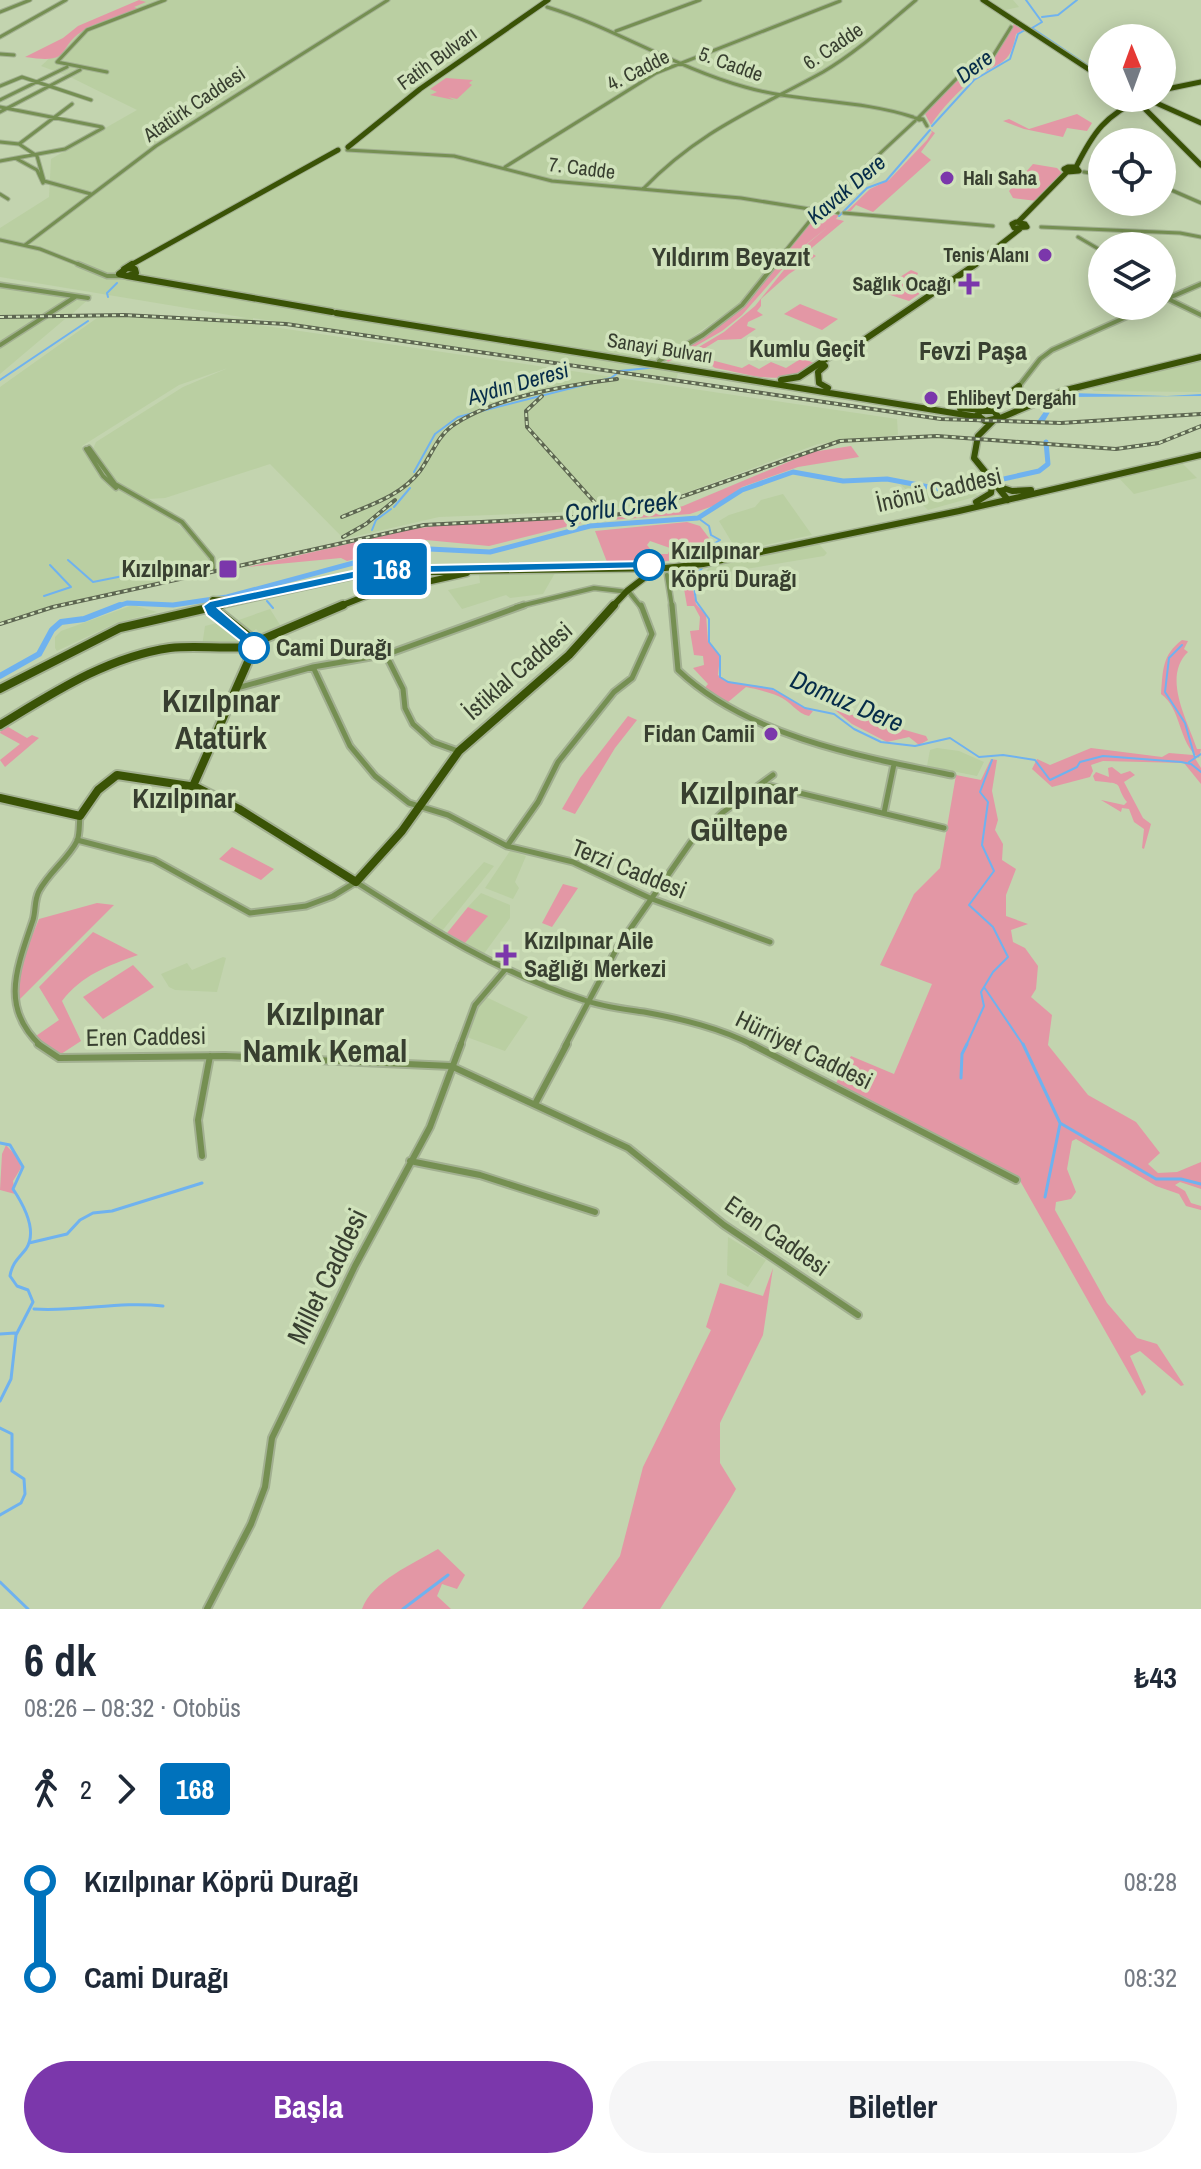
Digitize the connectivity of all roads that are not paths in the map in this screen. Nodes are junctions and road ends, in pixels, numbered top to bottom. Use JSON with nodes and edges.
{"nodes":[{"id":1,"x":30,"y":0,"type":"edge"},
{"id":2,"x":66,"y":0,"type":"edge"},
{"id":3,"x":165,"y":0,"type":"edge"},
{"id":4,"x":388,"y":0,"type":"edge"},
{"id":5,"x":700,"y":0,"type":"edge"},
{"id":6,"x":916,"y":0,"type":"edge"},
{"id":7,"x":985,"y":0,"type":"edge"},
{"id":8,"x":840,"y":1,"type":"edge"},
{"id":9,"x":542,"y":4,"type":"edge"},
{"id":10,"x":0,"y":12,"type":"edge"},
{"id":11,"x":1014,"y":20,"type":"junction"},
{"id":12,"x":1011,"y":27,"type":"junction"},
{"id":13,"x":1028,"y":28,"type":"junction"},
{"id":14,"x":615,"y":31,"type":"junction"},
{"id":15,"x":0,"y":37,"type":"edge"},
{"id":16,"x":0,"y":54,"type":"edge"},
{"id":17,"x":14,"y":55,"type":"dead end"},
{"id":18,"x":684,"y":62,"type":"junction"},
{"id":19,"x":53,"y":63,"type":"dead end"},
{"id":20,"x":67,"y":67,"type":"dead end"},
{"id":21,"x":1088,"y":68,"type":"edge"},
{"id":22,"x":107,"y":72,"type":"dead end"},
{"id":23,"x":35,"y":82,"type":"junction"},
{"id":24,"x":1201,"y":83,"type":"edge"},
{"id":25,"x":0,"y":86,"type":"edge"},
{"id":26,"x":48,"y":86,"type":"junction"},
{"id":27,"x":1176,"y":88,"type":"edge"},
{"id":28,"x":783,"y":94,"type":"junction"},
{"id":29,"x":0,"y":100,"type":"edge"},
{"id":30,"x":91,"y":100,"type":"dead end"},
{"id":31,"x":72,"y":104,"type":"dead end"},
{"id":32,"x":0,"y":107,"type":"edge"},
{"id":33,"x":6,"y":108,"type":"junction"},
{"id":34,"x":0,"y":112,"type":"edge"},
{"id":35,"x":1111,"y":112,"type":"edge"},
{"id":36,"x":1150,"y":112,"type":"edge"},
{"id":37,"x":1170,"y":112,"type":"edge"},
{"id":38,"x":53,"y":118,"type":"junction"},
{"id":39,"x":919,"y":120,"type":"junction"},
{"id":40,"x":1201,"y":123,"type":"edge"},
{"id":41,"x":0,"y":142,"type":"edge"},
{"id":42,"x":19,"y":144,"type":"junction"},
{"id":43,"x":344,"y":149,"type":"junction"},
{"id":44,"x":37,"y":155,"type":"junction"},
{"id":45,"x":16,"y":159,"type":"junction"},
{"id":46,"x":0,"y":160,"type":"edge"},
{"id":47,"x":1201,"y":165,"type":"edge"},
{"id":48,"x":504,"y":167,"type":"junction"},
{"id":49,"x":1075,"y":170,"type":"junction"},
{"id":50,"x":1088,"y":172,"type":"edge"},
{"id":51,"x":643,"y":190,"type":"junction"},
{"id":52,"x":1176,"y":191,"type":"edge"},
{"id":53,"x":0,"y":194,"type":"edge"},
{"id":54,"x":91,"y":194,"type":"junction"},
{"id":55,"x":8,"y":199,"type":"dead end"},
{"id":56,"x":1201,"y":203,"type":"edge"},
{"id":57,"x":821,"y":210,"type":"junction"},
{"id":58,"x":993,"y":226,"type":"dead end"},
{"id":59,"x":1041,"y":227,"type":"dead end"},
{"id":60,"x":1078,"y":237,"type":"dead end"},
{"id":61,"x":1201,"y":237,"type":"edge"},
{"id":62,"x":0,"y":240,"type":"edge"},
{"id":63,"x":1088,"y":243,"type":"edge"},
{"id":64,"x":26,"y":244,"type":"junction"},
{"id":65,"x":136,"y":271,"type":"junction"},
{"id":66,"x":124,"y":273,"type":"junction"},
{"id":67,"x":1201,"y":284,"type":"edge"},
{"id":68,"x":0,"y":285,"type":"edge"},
{"id":69,"x":1176,"y":294,"type":"edge"},
{"id":70,"x":75,"y":297,"type":"junction"},
{"id":71,"x":88,"y":298,"type":"dead end"},
{"id":72,"x":1176,"y":304,"type":"edge"},
{"id":73,"x":332,"y":313,"type":"junction"},
{"id":74,"x":1201,"y":315,"type":"edge"},
{"id":75,"x":1120,"y":320,"type":"edge"},
{"id":76,"x":0,"y":345,"type":"edge"},
{"id":77,"x":846,"y":348,"type":"junction"},
{"id":78,"x":1201,"y":357,"type":"edge"},
{"id":79,"x":659,"y":362,"type":"junction"},
{"id":80,"x":799,"y":377,"type":"junction"},
{"id":81,"x":819,"y":383,"type":"junction"},
{"id":82,"x":1019,"y":386,"type":"junction"},
{"id":83,"x":805,"y":388,"type":"junction"},
{"id":84,"x":986,"y":410,"type":"junction"},
{"id":85,"x":996,"y":417,"type":"junction"},
{"id":86,"x":978,"y":418,"type":"junction"},
{"id":87,"x":87,"y":448,"type":"dead end"},
{"id":88,"x":1201,"y":454,"type":"edge"},
{"id":89,"x":986,"y":477,"type":"junction"},
{"id":90,"x":993,"y":486,"type":"junction"},
{"id":91,"x":1031,"y":490,"type":"junction"},
{"id":92,"x":1004,"y":498,"type":"junction"},
{"id":93,"x":976,"y":502,"type":"junction"},
{"id":94,"x":705,"y":562,"type":"junction"},
{"id":95,"x":213,"y":570,"type":"dead end"},
{"id":96,"x":475,"y":570,"type":"junction"},
{"id":97,"x":660,"y":570,"type":"junction"},
{"id":98,"x":627,"y":591,"type":"junction"},
{"id":99,"x":249,"y":601,"type":"junction"},
{"id":100,"x":212,"y":604,"type":"junction"},
{"id":101,"x":166,"y":615,"type":"junction"},
{"id":102,"x":223,"y":618,"type":"junction"},
{"id":103,"x":250,"y":646,"type":"junction"},
{"id":104,"x":386,"y":655,"type":"junction"},
{"id":105,"x":313,"y":667,"type":"junction"},
{"id":106,"x":0,"y":687,"type":"edge"},
{"id":107,"x":237,"y":688,"type":"junction"},
{"id":108,"x":0,"y":725,"type":"edge"},
{"id":109,"x":459,"y":751,"type":"junction"},
{"id":110,"x":894,"y":764,"type":"junction"},
{"id":111,"x":773,"y":775,"type":"dead end"},
{"id":112,"x":952,"y":775,"type":"dead end"},
{"id":113,"x":762,"y":783,"type":"junction"},
{"id":114,"x":188,"y":786,"type":"junction"},
{"id":115,"x":0,"y":798,"type":"edge"},
{"id":116,"x":418,"y":807,"type":"junction"},
{"id":117,"x":884,"y":813,"type":"junction"},
{"id":118,"x":80,"y":816,"type":"junction"},
{"id":119,"x":944,"y":828,"type":"dead end"},
{"id":120,"x":77,"y":840,"type":"junction"},
{"id":121,"x":507,"y":846,"type":"junction"},
{"id":122,"x":356,"y":882,"type":"junction"},
{"id":123,"x":652,"y":899,"type":"junction"},
{"id":124,"x":770,"y":942,"type":"dead end"},
{"id":125,"x":504,"y":971,"type":"junction"},
{"id":126,"x":588,"y":1002,"type":"junction"},
{"id":127,"x":210,"y":1056,"type":"junction"},
{"id":128,"x":451,"y":1066,"type":"junction"},
{"id":129,"x":535,"y":1104,"type":"junction"},
{"id":130,"x":202,"y":1156,"type":"dead end"},
{"id":131,"x":410,"y":1161,"type":"junction"},
{"id":132,"x":1016,"y":1180,"type":"dead end"},
{"id":133,"x":595,"y":1212,"type":"dead end"},
{"id":134,"x":858,"y":1315,"type":"dead end"},
{"id":135,"x":207,"y":1609,"type":"edge"}],
"edges":[{"from":1,"to":10,"type":"street"},
{"from":2,"to":15,"type":"street"},
{"from":3,"to":22,"type":"street"},
{"from":4,"to":54,"type":"street","name":"Atatürk Caddesi"},
{"from":5,"to":14,"type":"street"},
{"from":6,"to":28,"type":"street","name":"6. Cadde"},
{"from":7,"to":11,"type":"main road"},
{"from":7,"to":13,"type":"main road"},
{"from":8,"to":18,"type":"street","name":"4. Cadde"},
{"from":9,"to":14,"type":"street","name":"5. Cadde"},
{"from":9,"to":43,"type":"main road","name":"Fatih Bulvarı"},
{"from":11,"to":12,"type":"street"},
{"from":11,"to":13,"type":"main road"},
{"from":12,"to":13,"type":"street"},
{"from":12,"to":39,"type":"street"},
{"from":13,"to":21,"type":"main road"},
{"from":14,"to":18,"type":"street","name":"5. Cadde"},
{"from":16,"to":17,"type":"street"},
{"from":18,"to":28,"type":"street","name":"5. Cadde"},
{"from":18,"to":48,"type":"street","name":"4. Cadde"},
{"from":19,"to":26,"type":"street"},
{"from":20,"to":23,"type":"street"},
{"from":23,"to":25,"type":"street"},
{"from":23,"to":26,"type":"street"},
{"from":23,"to":29,"type":"street"},
{"from":24,"to":27,"type":"main road"},
{"from":26,"to":30,"type":"street"},
{"from":26,"to":33,"type":"street"},
{"from":28,"to":39,"type":"street","name":"5. Cadde"},
{"from":28,"to":51,"type":"street","name":"6. Cadde"},
{"from":31,"to":38,"type":"street"},
{"from":32,"to":33,"type":"street"},
{"from":33,"to":34,"type":"street"},
{"from":33,"to":38,"type":"street"},
{"from":35,"to":49,"type":"main road"},
{"from":36,"to":47,"type":"main road"},
{"from":37,"to":40,"type":"main road"},
{"from":38,"to":42,"type":"street"},
{"from":38,"to":44,"type":"street"},
{"from":39,"to":57,"type":"street"},
{"from":41,"to":42,"type":"street"},
{"from":42,"to":44,"type":"street"},
{"from":43,"to":48,"type":"street","name":"7. Cadde"},
{"from":43,"to":65,"type":"main road","name":"Fatih Bulvarı"},
{"from":43,"to":66,"type":"main road","name":"Fatih Bulvarı"},
{"from":44,"to":45,"type":"street"},
{"from":44,"to":46,"type":"street"},
{"from":44,"to":54,"type":"street"},
{"from":45,"to":46,"type":"street"},
{"from":45,"to":54,"type":"street"},
{"from":48,"to":51,"type":"street","name":"7. Cadde"},
{"from":49,"to":50,"type":"street"},
{"from":49,"to":77,"type":"main road"},
{"from":51,"to":57,"type":"street","name":"7. Cadde"},
{"from":52,"to":56,"type":"street"},
{"from":53,"to":55,"type":"street"},
{"from":54,"to":64,"type":"street","name":"Atatürk Caddesi"},
{"from":57,"to":58,"type":"street","name":"7. Cadde"},
{"from":57,"to":79,"type":"street"},
{"from":59,"to":61,"type":"street"},
{"from":60,"to":63,"type":"street"},
{"from":62,"to":64,"type":"street"},
{"from":64,"to":66,"type":"street"},
{"from":65,"to":66,"type":"main road","name":"Fatih Bulvarı"},
{"from":65,"to":73,"type":"main road","name":"Sanayi Bulvarı"},
{"from":66,"to":73,"type":"main road","name":"Sanayi Bulvarı"},
{"from":67,"to":69,"type":"street"},
{"from":68,"to":70,"type":"street"},
{"from":70,"to":71,"type":"street"},
{"from":70,"to":76,"type":"street"},
{"from":72,"to":74,"type":"street"},
{"from":73,"to":79,"type":"main road","name":"Sanayi Bulvarı"},
{"from":75,"to":82,"type":"street"},
{"from":77,"to":80,"type":"main road"},
{"from":77,"to":81,"type":"main road"},
{"from":78,"to":85,"type":"main road"},
{"from":79,"to":80,"type":"main road","name":"Sanayi Bulvarı"},
{"from":79,"to":83,"type":"main road","name":"Sanayi Bulvarı"},
{"from":80,"to":81,"type":"main road"},
{"from":80,"to":83,"type":"main road"},
{"from":81,"to":83,"type":"main road"},
{"from":81,"to":84,"type":"main road"},
{"from":82,"to":84,"type":"main road"},
{"from":82,"to":85,"type":"main road"},
{"from":83,"to":86,"type":"main road","name":"Sanayi Bulvarı"},
{"from":84,"to":85,"type":"main road"},
{"from":84,"to":86,"type":"main road"},
{"from":85,"to":86,"type":"main road","name":"Sanayi Bulvarı"},
{"from":85,"to":89,"type":"main road"},
{"from":86,"to":89,"type":"main road"},
{"from":87,"to":95,"type":"street"},
{"from":88,"to":91,"type":"main road","name":"İnönü Caddesi"},
{"from":88,"to":92,"type":"main road","name":"İnönü Caddesi"},
{"from":89,"to":90,"type":"main road"},
{"from":90,"to":91,"type":"main road"},
{"from":90,"to":92,"type":"main road"},
{"from":90,"to":93,"type":"main road"},
{"from":91,"to":92,"type":"main road","name":"İnönü Caddesi"},
{"from":92,"to":93,"type":"main road","name":"İnönü Caddesi"},
{"from":92,"to":94,"type":"main road","name":"İnönü Caddesi"},
{"from":93,"to":94,"type":"main road","name":"İnönü Caddesi"},
{"from":94,"to":97,"type":"main road","name":"İnönü Caddesi"},
{"from":96,"to":97,"type":"main road"},
{"from":96,"to":99,"type":"main road"},
{"from":96,"to":103,"type":"main road"},
{"from":97,"to":98,"type":"main road","name":"İstiklal Caddesi"},
{"from":97,"to":100,"type":"main road"},
{"from":97,"to":110,"type":"street"},
{"from":98,"to":104,"type":"street"},
{"from":98,"to":109,"type":"main road","name":"İstiklal Caddesi"},
{"from":98,"to":121,"type":"street"},
{"from":99,"to":100,"type":"main road"},
{"from":99,"to":102,"type":"main road"},
{"from":100,"to":101,"type":"main road"},
{"from":100,"to":101,"type":"main road"},
{"from":100,"to":102,"type":"main road"},
{"from":101,"to":102,"type":"main road"},
{"from":101,"to":106,"type":"main road"},
{"from":102,"to":103,"type":"main road"},
{"from":103,"to":107,"type":"main road"},
{"from":103,"to":108,"type":"main road"},
{"from":103,"to":114,"type":"main road"},
{"from":104,"to":105,"type":"street"},
{"from":104,"to":109,"type":"street"},
{"from":105,"to":107,"type":"street"},
{"from":105,"to":116,"type":"street"},
{"from":107,"to":114,"type":"main road"},
{"from":109,"to":116,"type":"main road","name":"İstiklal Caddesi"},
{"from":110,"to":112,"type":"street"},
{"from":110,"to":117,"type":"street"},
{"from":111,"to":113,"type":"street"},
{"from":113,"to":117,"type":"street"},
{"from":113,"to":123,"type":"street"},
{"from":114,"to":118,"type":"main road"},
{"from":114,"to":122,"type":"main road","name":"Hürriyet Caddesi"},
{"from":115,"to":118,"type":"main road"},
{"from":116,"to":121,"type":"street","name":"Terzi Caddesi"},
{"from":116,"to":122,"type":"main road","name":"İstiklal Caddesi"},
{"from":117,"to":119,"type":"street"},
{"from":118,"to":120,"type":"street","name":"Eren Caddesi"},
{"from":120,"to":122,"type":"street"},
{"from":120,"to":127,"type":"street","name":"Eren Caddesi"},
{"from":121,"to":123,"type":"street","name":"Terzi Caddesi"},
{"from":122,"to":125,"type":"street","name":"Hürriyet Caddesi"},
{"from":123,"to":124,"type":"street","name":"Terzi Caddesi"},
{"from":123,"to":126,"type":"street"},
{"from":125,"to":126,"type":"street","name":"Hürriyet Caddesi"},
{"from":125,"to":128,"type":"street","name":"Millet Caddesi"},
{"from":126,"to":129,"type":"street"},
{"from":126,"to":132,"type":"street","name":"Hürriyet Caddesi"},
{"from":127,"to":128,"type":"street","name":"Eren Caddesi"},
{"from":127,"to":130,"type":"street"},
{"from":128,"to":129,"type":"street","name":"Eren Caddesi"},
{"from":128,"to":131,"type":"street","name":"Millet Caddesi"},
{"from":129,"to":134,"type":"street","name":"Eren Caddesi"},
{"from":131,"to":133,"type":"street"},
{"from":131,"to":135,"type":"street","name":"Millet Caddesi"}]}
